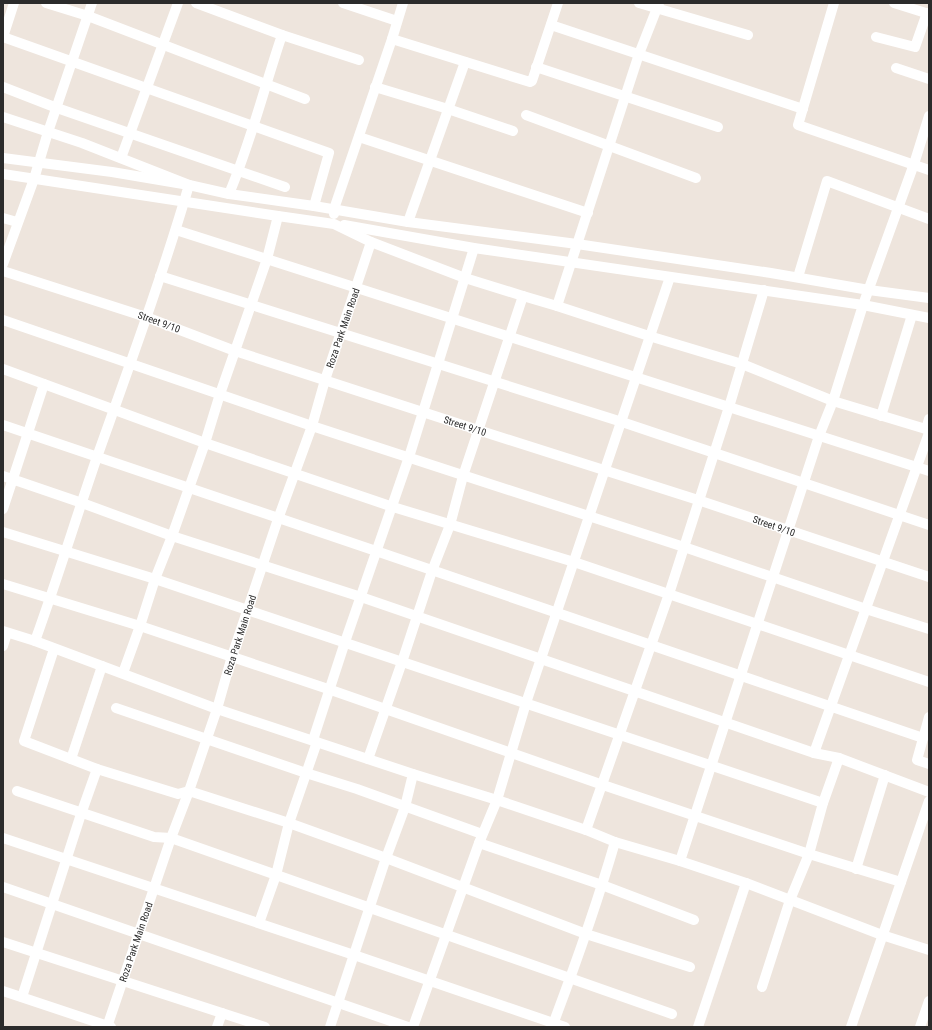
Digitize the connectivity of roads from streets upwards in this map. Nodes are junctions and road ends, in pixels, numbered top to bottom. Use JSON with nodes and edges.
{"nodes":[{"id":1,"x":14,"y":3,"type":"edge"},
{"id":2,"x":46,"y":3,"type":"edge"},
{"id":3,"x":92,"y":3,"type":"edge"},
{"id":4,"x":178,"y":3,"type":"edge"},
{"id":5,"x":196,"y":3,"type":"edge"},
{"id":6,"x":343,"y":3,"type":"edge"},
{"id":7,"x":402,"y":3,"type":"edge"},
{"id":8,"x":558,"y":3,"type":"edge"},
{"id":9,"x":638,"y":3,"type":"edge"},
{"id":10,"x":834,"y":3,"type":"edge"},
{"id":11,"x":894,"y":3,"type":"edge"},
{"id":12,"x":658,"y":6,"type":"edge"},
{"id":13,"x":928,"y":14,"type":"edge"},
{"id":14,"x":88,"y":16,"type":"junction"},
{"id":15,"x":397,"y":21,"type":"junction"},
{"id":16,"x":551,"y":24,"type":"junction"},
{"id":17,"x":282,"y":35,"type":"junction"},
{"id":18,"x":748,"y":35,"type":"dead end"},
{"id":19,"x":3,"y":37,"type":"edge"},
{"id":20,"x":876,"y":37,"type":"dead end"},
{"id":21,"x":392,"y":39,"type":"junction"},
{"id":22,"x":162,"y":44,"type":"junction"},
{"id":23,"x":639,"y":54,"type":"junction"},
{"id":24,"x":359,"y":60,"type":"dead end"},
{"id":25,"x":72,"y":62,"type":"junction"},
{"id":26,"x":465,"y":62,"type":"junction"},
{"id":27,"x":536,"y":67,"type":"junction"},
{"id":28,"x":896,"y":68,"type":"dead end"},
{"id":29,"x":929,"y":79,"type":"edge"},
{"id":30,"x":266,"y":84,"type":"junction"},
{"id":31,"x":3,"y":87,"type":"edge"},
{"id":32,"x":375,"y":87,"type":"junction"},
{"id":33,"x":146,"y":88,"type":"junction"},
{"id":34,"x":625,"y":96,"type":"junction"},
{"id":35,"x":306,"y":99,"type":"dead end"},
{"id":36,"x":57,"y":108,"type":"junction"},
{"id":37,"x":448,"y":109,"type":"junction"},
{"id":38,"x":803,"y":109,"type":"junction"},
{"id":39,"x":526,"y":115,"type":"dead end"},
{"id":40,"x":929,"y":116,"type":"edge"},
{"id":41,"x":3,"y":117,"type":"edge"},
{"id":42,"x":253,"y":127,"type":"junction"},
{"id":43,"x":718,"y":127,"type":"dead end"},
{"id":44,"x":927,"y":127,"type":"edge"},
{"id":45,"x":513,"y":131,"type":"dead end"},
{"id":46,"x":48,"y":132,"type":"junction"},
{"id":47,"x":130,"y":133,"type":"junction"},
{"id":48,"x":359,"y":137,"type":"junction"},
{"id":49,"x":609,"y":145,"type":"junction"},
{"id":50,"x":3,"y":158,"type":"edge"},
{"id":51,"x":121,"y":158,"type":"junction"},
{"id":52,"x":430,"y":160,"type":"junction"},
{"id":53,"x":39,"y":163,"type":"junction"},
{"id":54,"x":914,"y":164,"type":"junction"},
{"id":55,"x":929,"y":170,"type":"edge"},
{"id":56,"x":239,"y":171,"type":"junction"},
{"id":57,"x":3,"y":174,"type":"edge"},
{"id":58,"x":696,"y":178,"type":"dead end"},
{"id":59,"x":34,"y":179,"type":"junction"},
{"id":60,"x":189,"y":185,"type":"junction"},
{"id":61,"x":285,"y":187,"type":"dead end"},
{"id":62,"x":229,"y":194,"type":"junction"},
{"id":63,"x":184,"y":202,"type":"junction"},
{"id":64,"x":314,"y":206,"type":"junction"},
{"id":65,"x":898,"y":208,"type":"junction"},
{"id":66,"x":334,"y":209,"type":"junction"},
{"id":67,"x":588,"y":213,"type":"junction"},
{"id":68,"x":278,"y":216,"type":"junction"},
{"id":69,"x":3,"y":218,"type":"edge"},
{"id":70,"x":929,"y":219,"type":"edge"},
{"id":71,"x":17,"y":222,"type":"junction"},
{"id":72,"x":408,"y":222,"type":"junction"},
{"id":73,"x":334,"y":224,"type":"junction"},
{"id":74,"x":176,"y":230,"type":"junction"},
{"id":75,"x":371,"y":242,"type":"junction"},
{"id":76,"x":577,"y":244,"type":"junction"},
{"id":77,"x":474,"y":248,"type":"junction"},
{"id":78,"x":267,"y":259,"type":"junction"},
{"id":79,"x":572,"y":262,"type":"junction"},
{"id":80,"x":3,"y":264,"type":"edge"},
{"id":81,"x":3,"y":272,"type":"edge"},
{"id":82,"x":160,"y":276,"type":"junction"},
{"id":83,"x":670,"y":277,"type":"junction"},
{"id":84,"x":798,"y":277,"type":"junction"},
{"id":85,"x":465,"y":278,"type":"junction"},
{"id":86,"x":356,"y":288,"type":"junction"},
{"id":87,"x":764,"y":290,"type":"junction"},
{"id":88,"x":869,"y":290,"type":"junction"},
{"id":89,"x":523,"y":296,"type":"junction"},
{"id":90,"x":929,"y":298,"type":"edge"},
{"id":91,"x":251,"y":305,"type":"junction"},
{"id":92,"x":863,"y":305,"type":"junction"},
{"id":93,"x":557,"y":306,"type":"junction"},
{"id":94,"x":912,"y":315,"type":"junction"},
{"id":95,"x":146,"y":317,"type":"junction"},
{"id":96,"x":929,"y":318,"type":"edge"},
{"id":97,"x":452,"y":319,"type":"junction"},
{"id":98,"x":3,"y":320,"type":"edge"},
{"id":99,"x":341,"y":333,"type":"junction"},
{"id":100,"x":649,"y":336,"type":"junction"},
{"id":101,"x":508,"y":337,"type":"junction"},
{"id":102,"x":235,"y":351,"type":"junction"},
{"id":103,"x":129,"y":364,"type":"junction"},
{"id":104,"x":438,"y":364,"type":"junction"},
{"id":105,"x":742,"y":364,"type":"junction"},
{"id":106,"x":3,"y":369,"type":"edge"},
{"id":107,"x":636,"y":378,"type":"junction"},
{"id":108,"x":325,"y":380,"type":"junction"},
{"id":109,"x":494,"y":382,"type":"junction"},
{"id":110,"x":44,"y":384,"type":"junction"},
{"id":111,"x":220,"y":394,"type":"junction"},
{"id":112,"x":833,"y":401,"type":"junction"},
{"id":113,"x":729,"y":407,"type":"junction"},
{"id":114,"x":114,"y":410,"type":"junction"},
{"id":115,"x":423,"y":412,"type":"junction"},
{"id":116,"x":882,"y":416,"type":"junction"},
{"id":117,"x":622,"y":422,"type":"junction"},
{"id":118,"x":3,"y":425,"type":"edge"},
{"id":119,"x":312,"y":426,"type":"junction"},
{"id":120,"x":928,"y":428,"type":"edge"},
{"id":121,"x":478,"y":430,"type":"junction"},
{"id":122,"x":28,"y":434,"type":"junction"},
{"id":123,"x":819,"y":436,"type":"junction"},
{"id":124,"x":205,"y":443,"type":"junction"},
{"id":125,"x":715,"y":453,"type":"junction"},
{"id":126,"x":97,"y":457,"type":"junction"},
{"id":127,"x":409,"y":458,"type":"junction"},
{"id":128,"x":917,"y":467,"type":"junction"},
{"id":129,"x":605,"y":471,"type":"junction"},
{"id":130,"x":929,"y":471,"type":"edge"},
{"id":131,"x":296,"y":474,"type":"junction"},
{"id":132,"x":3,"y":476,"type":"edge"},
{"id":133,"x":463,"y":476,"type":"junction"},
{"id":134,"x":13,"y":479,"type":"junction"},
{"id":135,"x":804,"y":483,"type":"junction"},
{"id":136,"x":188,"y":488,"type":"junction"},
{"id":137,"x":698,"y":500,"type":"junction"},
{"id":138,"x":82,"y":503,"type":"junction"},
{"id":139,"x":393,"y":507,"type":"junction"},
{"id":140,"x":3,"y":509,"type":"edge"},
{"id":141,"x":899,"y":515,"type":"junction"},
{"id":142,"x":590,"y":518,"type":"junction"},
{"id":143,"x":278,"y":519,"type":"junction"},
{"id":144,"x":450,"y":525,"type":"junction"},
{"id":145,"x":929,"y":525,"type":"edge"},
{"id":146,"x":788,"y":531,"type":"junction"},
{"id":147,"x":3,"y":532,"type":"edge"},
{"id":148,"x":172,"y":536,"type":"junction"},
{"id":149,"x":684,"y":548,"type":"junction"},
{"id":150,"x":376,"y":551,"type":"junction"},
{"id":151,"x":66,"y":552,"type":"junction"},
{"id":152,"x":574,"y":562,"type":"junction"},
{"id":153,"x":883,"y":562,"type":"junction"},
{"id":154,"x":263,"y":564,"type":"junction"},
{"id":155,"x":432,"y":571,"type":"junction"},
{"id":156,"x":929,"y":577,"type":"edge"},
{"id":157,"x":772,"y":578,"type":"junction"},
{"id":158,"x":155,"y":579,"type":"junction"},
{"id":159,"x":3,"y":584,"type":"edge"},
{"id":160,"x":669,"y":594,"type":"junction"},
{"id":161,"x":361,"y":597,"type":"junction"},
{"id":162,"x":51,"y":599,"type":"junction"},
{"id":163,"x":866,"y":609,"type":"junction"},
{"id":164,"x":248,"y":610,"type":"junction"},
{"id":165,"x":557,"y":613,"type":"junction"},
{"id":166,"x":417,"y":617,"type":"junction"},
{"id":167,"x":757,"y":624,"type":"junction"},
{"id":168,"x":140,"y":626,"type":"junction"},
{"id":169,"x":929,"y":629,"type":"edge"},
{"id":170,"x":5,"y":632,"type":"edge"},
{"id":171,"x":35,"y":641,"type":"junction"},
{"id":172,"x":345,"y":642,"type":"junction"},
{"id":173,"x":3,"y":646,"type":"edge"},
{"id":174,"x":652,"y":646,"type":"junction"},
{"id":175,"x":54,"y":649,"type":"junction"},
{"id":176,"x":849,"y":655,"type":"junction"},
{"id":177,"x":232,"y":656,"type":"junction"},
{"id":178,"x":541,"y":659,"type":"junction"},
{"id":179,"x":402,"y":662,"type":"junction"},
{"id":180,"x":102,"y":666,"type":"junction"},
{"id":181,"x":123,"y":673,"type":"junction"},
{"id":182,"x":740,"y":676,"type":"junction"},
{"id":183,"x":929,"y":682,"type":"edge"},
{"id":184,"x":331,"y":690,"type":"junction"},
{"id":185,"x":636,"y":692,"type":"junction"},
{"id":186,"x":526,"y":703,"type":"junction"},
{"id":187,"x":831,"y":706,"type":"junction"},
{"id":188,"x":116,"y":708,"type":"dead end"},
{"id":189,"x":217,"y":709,"type":"junction"},
{"id":190,"x":385,"y":709,"type":"junction"},
{"id":191,"x":929,"y":717,"type":"edge"},
{"id":192,"x":725,"y":722,"type":"junction"},
{"id":193,"x":621,"y":735,"type":"junction"},
{"id":194,"x":923,"y":738,"type":"junction"},
{"id":195,"x":206,"y":740,"type":"junction"},
{"id":196,"x":315,"y":741,"type":"junction"},
{"id":197,"x":512,"y":753,"type":"junction"},
{"id":198,"x":814,"y":753,"type":"junction"},
{"id":199,"x":838,"y":758,"type":"junction"},
{"id":200,"x":71,"y":759,"type":"junction"},
{"id":201,"x":368,"y":759,"type":"junction"},
{"id":202,"x":929,"y":764,"type":"edge"},
{"id":203,"x":711,"y":765,"type":"junction"},
{"id":204,"x":97,"y":769,"type":"junction"},
{"id":205,"x":306,"y":774,"type":"junction"},
{"id":206,"x":413,"y":774,"type":"junction"},
{"id":207,"x":884,"y":775,"type":"junction"},
{"id":208,"x":603,"y":785,"type":"junction"},
{"id":209,"x":17,"y":791,"type":"dead end"},
{"id":210,"x":189,"y":791,"type":"junction"},
{"id":211,"x":929,"y":792,"type":"edge"},
{"id":212,"x":497,"y":800,"type":"junction"},
{"id":213,"x":929,"y":801,"type":"edge"},
{"id":214,"x":823,"y":803,"type":"junction"},
{"id":215,"x":405,"y":807,"type":"junction"},
{"id":216,"x":927,"y":812,"type":"edge"},
{"id":217,"x":81,"y":814,"type":"junction"},
{"id":218,"x":694,"y":816,"type":"junction"},
{"id":219,"x":289,"y":823,"type":"junction"},
{"id":220,"x":586,"y":830,"type":"junction"},
{"id":221,"x":3,"y":838,"type":"edge"},
{"id":222,"x":171,"y":838,"type":"junction"},
{"id":223,"x":481,"y":839,"type":"junction"},
{"id":224,"x":615,"y":842,"type":"junction"},
{"id":225,"x":809,"y":854,"type":"junction"},
{"id":226,"x":386,"y":858,"type":"junction"},
{"id":227,"x":67,"y":859,"type":"junction"},
{"id":228,"x":680,"y":861,"type":"junction"},
{"id":229,"x":856,"y":869,"type":"junction"},
{"id":230,"x":276,"y":875,"type":"junction"},
{"id":231,"x":901,"y":882,"type":"junction"},
{"id":232,"x":746,"y":883,"type":"junction"},
{"id":233,"x":602,"y":885,"type":"junction"},
{"id":234,"x":3,"y":887,"type":"edge"},
{"id":235,"x":154,"y":888,"type":"junction"},
{"id":236,"x":464,"y":888,"type":"junction"},
{"id":237,"x":790,"y":900,"type":"junction"},
{"id":238,"x":52,"y":904,"type":"junction"},
{"id":239,"x":370,"y":908,"type":"junction"},
{"id":240,"x":694,"y":920,"type":"dead end"},
{"id":241,"x":259,"y":923,"type":"junction"},
{"id":242,"x":138,"y":934,"type":"junction"},
{"id":243,"x":586,"y":934,"type":"junction"},
{"id":244,"x":445,"y":935,"type":"junction"},
{"id":245,"x":882,"y":935,"type":"junction"},
{"id":246,"x":3,"y":942,"type":"edge"},
{"id":247,"x":929,"y":950,"type":"edge"},
{"id":248,"x":37,"y":953,"type":"junction"},
{"id":249,"x":354,"y":955,"type":"junction"},
{"id":250,"x":690,"y":967,"type":"dead end"},
{"id":251,"x":570,"y":978,"type":"junction"},
{"id":252,"x":122,"y":981,"type":"junction"},
{"id":253,"x":429,"y":981,"type":"junction"},
{"id":254,"x":762,"y":987,"type":"dead end"},
{"id":255,"x":3,"y":990,"type":"edge"},
{"id":256,"x":22,"y":997,"type":"junction"},
{"id":257,"x":929,"y":1001,"type":"edge"},
{"id":258,"x":339,"y":1002,"type":"junction"},
{"id":259,"x":222,"y":1013,"type":"junction"},
{"id":260,"x":672,"y":1014,"type":"dead end"},
{"id":261,"x":553,"y":1025,"type":"edge"},
{"id":262,"x":922,"y":1026,"type":"edge"},
{"id":263,"x":108,"y":1027,"type":"edge"},
{"id":264,"x":217,"y":1027,"type":"edge"},
{"id":265,"x":265,"y":1027,"type":"edge"},
{"id":266,"x":330,"y":1027,"type":"edge"},
{"id":267,"x":408,"y":1027,"type":"edge"},
{"id":268,"x":413,"y":1027,"type":"edge"},
{"id":269,"x":565,"y":1027,"type":"edge"},
{"id":270,"x":698,"y":1027,"type":"edge"},
{"id":271,"x":851,"y":1027,"type":"edge"}],
"edges":[{"from":1,"to":19,"type":"street"},
{"from":2,"to":14,"type":"street"},
{"from":3,"to":14,"type":"street"},
{"from":4,"to":22,"type":"street"},
{"from":5,"to":17,"type":"street"},
{"from":6,"to":15,"type":"street"},
{"from":7,"to":15,"type":"street"},
{"from":8,"to":16,"type":"street"},
{"from":9,"to":12,"type":"street"},
{"from":10,"to":38,"type":"street"},
{"from":11,"to":13,"type":"street"},
{"from":12,"to":18,"type":"street"},
{"from":12,"to":23,"type":"street"},
{"from":13,"to":20,"type":"street"},
{"from":14,"to":22,"type":"street"},
{"from":14,"to":25,"type":"street"},
{"from":15,"to":21,"type":"street"},
{"from":16,"to":23,"type":"street"},
{"from":16,"to":27,"type":"street"},
{"from":17,"to":24,"type":"street"},
{"from":17,"to":30,"type":"street"},
{"from":19,"to":25,"type":"street"},
{"from":21,"to":26,"type":"street"},
{"from":21,"to":32,"type":"street"},
{"from":22,"to":30,"type":"street"},
{"from":22,"to":33,"type":"street"},
{"from":23,"to":34,"type":"street"},
{"from":23,"to":38,"type":"street"},
{"from":25,"to":33,"type":"street"},
{"from":25,"to":36,"type":"street"},
{"from":26,"to":27,"type":"street"},
{"from":26,"to":37,"type":"street"},
{"from":27,"to":34,"type":"street"},
{"from":28,"to":29,"type":"street"},
{"from":30,"to":35,"type":"street"},
{"from":30,"to":42,"type":"street"},
{"from":31,"to":36,"type":"street"},
{"from":32,"to":37,"type":"street"},
{"from":32,"to":48,"type":"street"},
{"from":33,"to":42,"type":"street"},
{"from":33,"to":47,"type":"street"},
{"from":34,"to":43,"type":"street"},
{"from":34,"to":49,"type":"street"},
{"from":36,"to":46,"type":"street"},
{"from":36,"to":47,"type":"street"},
{"from":37,"to":45,"type":"street"},
{"from":37,"to":52,"type":"street"},
{"from":38,"to":54,"type":"street"},
{"from":39,"to":49,"type":"street"},
{"from":40,"to":44,"type":"street"},
{"from":41,"to":46,"type":"street"},
{"from":42,"to":56,"type":"street"},
{"from":42,"to":64,"type":"street"},
{"from":44,"to":54,"type":"street"},
{"from":46,"to":51,"type":"street"},
{"from":46,"to":53,"type":"street"},
{"from":47,"to":51,"type":"street"},
{"from":47,"to":56,"type":"street"},
{"from":48,"to":52,"type":"street"},
{"from":48,"to":66,"type":"street"},
{"from":49,"to":58,"type":"street"},
{"from":49,"to":67,"type":"street"},
{"from":50,"to":53,"type":"street"},
{"from":51,"to":60,"type":"street"},
{"from":52,"to":67,"type":"street"},
{"from":52,"to":72,"type":"street"},
{"from":53,"to":59,"type":"street"},
{"from":53,"to":60,"type":"street"},
{"from":54,"to":55,"type":"street"},
{"from":54,"to":65,"type":"street"},
{"from":56,"to":61,"type":"street"},
{"from":56,"to":62,"type":"street"},
{"from":57,"to":59,"type":"street"},
{"from":59,"to":63,"type":"street"},
{"from":59,"to":71,"type":"street"},
{"from":60,"to":62,"type":"street"},
{"from":60,"to":63,"type":"street"},
{"from":62,"to":64,"type":"street"},
{"from":63,"to":68,"type":"street"},
{"from":63,"to":74,"type":"street"},
{"from":64,"to":66,"type":"street"},
{"from":65,"to":70,"type":"street"},
{"from":65,"to":84,"type":"street"},
{"from":65,"to":88,"type":"street"},
{"from":66,"to":72,"type":"street"},
{"from":66,"to":73,"type":"street"},
{"from":67,"to":76,"type":"street"},
{"from":68,"to":73,"type":"street"},
{"from":68,"to":78,"type":"street"},
{"from":69,"to":71,"type":"street"},
{"from":71,"to":80,"type":"street"},
{"from":72,"to":76,"type":"street"},
{"from":73,"to":75,"type":"street"},
{"from":73,"to":77,"type":"street"},
{"from":74,"to":78,"type":"street"},
{"from":74,"to":82,"type":"street"},
{"from":75,"to":85,"type":"street"},
{"from":75,"to":86,"type":"street","name":"Roza Park Main Road"},
{"from":76,"to":79,"type":"street"},
{"from":76,"to":84,"type":"street"},
{"from":77,"to":79,"type":"street"},
{"from":77,"to":85,"type":"street"},
{"from":78,"to":86,"type":"street"},
{"from":78,"to":91,"type":"street"},
{"from":79,"to":83,"type":"street"},
{"from":79,"to":93,"type":"street"},
{"from":81,"to":95,"type":"street","name":"Street 9/10"},
{"from":82,"to":91,"type":"street"},
{"from":82,"to":95,"type":"street"},
{"from":83,"to":87,"type":"street"},
{"from":83,"to":100,"type":"street"},
{"from":84,"to":88,"type":"street"},
{"from":85,"to":89,"type":"street"},
{"from":85,"to":97,"type":"street"},
{"from":86,"to":97,"type":"street"},
{"from":86,"to":99,"type":"street","name":"Roza Park Main Road"},
{"from":87,"to":92,"type":"street"},
{"from":87,"to":105,"type":"street"},
{"from":88,"to":90,"type":"street"},
{"from":88,"to":92,"type":"street"},
{"from":89,"to":93,"type":"street"},
{"from":89,"to":101,"type":"street"},
{"from":91,"to":99,"type":"street"},
{"from":91,"to":102,"type":"street"},
{"from":92,"to":94,"type":"street"},
{"from":92,"to":112,"type":"street"},
{"from":93,"to":100,"type":"street"},
{"from":94,"to":96,"type":"street"},
{"from":94,"to":116,"type":"street"},
{"from":95,"to":102,"type":"street","name":"Street 9/10"},
{"from":95,"to":103,"type":"street"},
{"from":97,"to":101,"type":"street"},
{"from":97,"to":104,"type":"street"},
{"from":98,"to":103,"type":"street"},
{"from":99,"to":104,"type":"street"},
{"from":99,"to":108,"type":"street","name":"Roza Park Main Road"},
{"from":100,"to":105,"type":"street"},
{"from":100,"to":107,"type":"street"},
{"from":101,"to":107,"type":"street"},
{"from":101,"to":109,"type":"street"},
{"from":102,"to":108,"type":"street","name":"Street 9/10"},
{"from":102,"to":111,"type":"street"},
{"from":103,"to":111,"type":"street"},
{"from":103,"to":114,"type":"street"},
{"from":104,"to":109,"type":"street"},
{"from":104,"to":115,"type":"street"},
{"from":105,"to":112,"type":"street"},
{"from":105,"to":113,"type":"street"},
{"from":106,"to":110,"type":"street"},
{"from":107,"to":113,"type":"street"},
{"from":107,"to":117,"type":"street"},
{"from":108,"to":115,"type":"street","name":"Street 9/10"},
{"from":108,"to":119,"type":"street","name":"Roza Park Main Road"},
{"from":109,"to":117,"type":"street"},
{"from":109,"to":121,"type":"street"},
{"from":110,"to":114,"type":"street"},
{"from":110,"to":122,"type":"street"},
{"from":111,"to":119,"type":"street"},
{"from":111,"to":124,"type":"street"},
{"from":112,"to":116,"type":"street"},
{"from":112,"to":123,"type":"street"},
{"from":113,"to":123,"type":"street"},
{"from":113,"to":125,"type":"street"},
{"from":114,"to":124,"type":"street"},
{"from":114,"to":126,"type":"street"},
{"from":115,"to":121,"type":"street","name":"Street 9/10"},
{"from":115,"to":127,"type":"street"},
{"from":116,"to":120,"type":"street"},
{"from":117,"to":125,"type":"street"},
{"from":117,"to":129,"type":"street"},
{"from":118,"to":122,"type":"street"},
{"from":119,"to":127,"type":"street"},
{"from":119,"to":131,"type":"street","name":"Roza Park Main Road"},
{"from":120,"to":128,"type":"street"},
{"from":121,"to":129,"type":"street","name":"Street 9/10"},
{"from":121,"to":133,"type":"street"},
{"from":122,"to":126,"type":"street"},
{"from":122,"to":134,"type":"street"},
{"from":123,"to":128,"type":"street"},
{"from":123,"to":135,"type":"street"},
{"from":124,"to":131,"type":"street"},
{"from":124,"to":136,"type":"street"},
{"from":125,"to":135,"type":"street"},
{"from":125,"to":137,"type":"street"},
{"from":126,"to":136,"type":"street"},
{"from":126,"to":138,"type":"street"},
{"from":127,"to":133,"type":"street"},
{"from":127,"to":139,"type":"street"},
{"from":128,"to":130,"type":"street"},
{"from":128,"to":141,"type":"street"},
{"from":129,"to":137,"type":"street","name":"Street 9/10"},
{"from":129,"to":142,"type":"street"},
{"from":131,"to":139,"type":"street"},
{"from":131,"to":143,"type":"street","name":"Roza Park Main Road"},
{"from":132,"to":134,"type":"street"},
{"from":133,"to":142,"type":"street"},
{"from":133,"to":144,"type":"street"},
{"from":134,"to":138,"type":"street"},
{"from":134,"to":140,"type":"street"},
{"from":135,"to":141,"type":"street"},
{"from":135,"to":146,"type":"street"},
{"from":136,"to":143,"type":"street"},
{"from":136,"to":148,"type":"street"},
{"from":137,"to":146,"type":"street","name":"Street 9/10"},
{"from":137,"to":149,"type":"street"},
{"from":138,"to":148,"type":"street"},
{"from":138,"to":151,"type":"street"},
{"from":139,"to":144,"type":"street"},
{"from":139,"to":150,"type":"street"},
{"from":141,"to":145,"type":"street"},
{"from":141,"to":153,"type":"street"},
{"from":142,"to":149,"type":"street"},
{"from":142,"to":152,"type":"street"},
{"from":143,"to":150,"type":"street"},
{"from":143,"to":154,"type":"street","name":"Roza Park Main Road"},
{"from":144,"to":152,"type":"street"},
{"from":144,"to":155,"type":"street"},
{"from":146,"to":153,"type":"street","name":"Street 9/10"},
{"from":146,"to":157,"type":"street"},
{"from":147,"to":151,"type":"street"},
{"from":148,"to":154,"type":"street"},
{"from":148,"to":158,"type":"street"},
{"from":149,"to":157,"type":"street"},
{"from":149,"to":160,"type":"street"},
{"from":150,"to":155,"type":"street"},
{"from":150,"to":161,"type":"street"},
{"from":151,"to":158,"type":"street"},
{"from":151,"to":162,"type":"street"},
{"from":152,"to":160,"type":"street"},
{"from":152,"to":165,"type":"street"},
{"from":153,"to":156,"type":"street","name":"Street 9/10"},
{"from":153,"to":163,"type":"street"},
{"from":154,"to":161,"type":"street"},
{"from":154,"to":164,"type":"street","name":"Roza Park Main Road"},
{"from":155,"to":165,"type":"street"},
{"from":155,"to":166,"type":"street"},
{"from":157,"to":163,"type":"street"},
{"from":157,"to":167,"type":"street"},
{"from":158,"to":164,"type":"street"},
{"from":158,"to":168,"type":"street"},
{"from":159,"to":162,"type":"street"},
{"from":160,"to":167,"type":"street"},
{"from":160,"to":174,"type":"street"},
{"from":161,"to":166,"type":"street"},
{"from":161,"to":172,"type":"street"},
{"from":162,"to":168,"type":"street"},
{"from":162,"to":171,"type":"street"},
{"from":163,"to":169,"type":"street"},
{"from":163,"to":176,"type":"street"},
{"from":164,"to":172,"type":"street"},
{"from":164,"to":177,"type":"street","name":"Roza Park Main Road"},
{"from":165,"to":174,"type":"street"},
{"from":165,"to":178,"type":"street"},
{"from":166,"to":178,"type":"street"},
{"from":166,"to":179,"type":"street"},
{"from":167,"to":176,"type":"street"},
{"from":167,"to":182,"type":"street"},
{"from":168,"to":177,"type":"street"},
{"from":168,"to":181,"type":"street"},
{"from":170,"to":171,"type":"street"},
{"from":170,"to":173,"type":"street"},
{"from":171,"to":175,"type":"street"},
{"from":172,"to":179,"type":"street"},
{"from":172,"to":184,"type":"street"},
{"from":174,"to":182,"type":"street"},
{"from":174,"to":185,"type":"street"},
{"from":175,"to":180,"type":"street"},
{"from":175,"to":200,"type":"street"},
{"from":176,"to":183,"type":"street"},
{"from":176,"to":187,"type":"street"},
{"from":177,"to":184,"type":"street"},
{"from":177,"to":189,"type":"street","name":"Roza Park Main Road"},
{"from":178,"to":185,"type":"street"},
{"from":178,"to":186,"type":"street"},
{"from":179,"to":186,"type":"street"},
{"from":179,"to":190,"type":"street"},
{"from":180,"to":181,"type":"street"},
{"from":180,"to":200,"type":"street"},
{"from":181,"to":189,"type":"street"},
{"from":182,"to":187,"type":"street"},
{"from":182,"to":192,"type":"street"},
{"from":184,"to":190,"type":"street"},
{"from":184,"to":196,"type":"street"},
{"from":185,"to":192,"type":"street"},
{"from":185,"to":193,"type":"street"},
{"from":186,"to":193,"type":"street"},
{"from":186,"to":197,"type":"street"},
{"from":187,"to":194,"type":"street"},
{"from":187,"to":198,"type":"street"},
{"from":188,"to":195,"type":"street"},
{"from":189,"to":195,"type":"street","name":"Roza Park Main Road"},
{"from":189,"to":196,"type":"street"},
{"from":190,"to":197,"type":"street"},
{"from":190,"to":201,"type":"street"},
{"from":191,"to":194,"type":"street"},
{"from":192,"to":198,"type":"street"},
{"from":192,"to":203,"type":"street"},
{"from":193,"to":203,"type":"street"},
{"from":193,"to":208,"type":"street"},
{"from":194,"to":202,"type":"street"},
{"from":195,"to":205,"type":"street"},
{"from":195,"to":210,"type":"street","name":"Roza Park Main Road"},
{"from":196,"to":201,"type":"street"},
{"from":196,"to":205,"type":"street"},
{"from":197,"to":208,"type":"street"},
{"from":197,"to":212,"type":"street"},
{"from":198,"to":199,"type":"street"},
{"from":199,"to":207,"type":"street"},
{"from":199,"to":214,"type":"street"},
{"from":200,"to":204,"type":"street"},
{"from":201,"to":206,"type":"street"},
{"from":203,"to":214,"type":"street"},
{"from":203,"to":218,"type":"street"},
{"from":204,"to":210,"type":"street"},
{"from":204,"to":217,"type":"street"},
{"from":205,"to":215,"type":"street"},
{"from":205,"to":219,"type":"street"},
{"from":206,"to":212,"type":"street"},
{"from":206,"to":215,"type":"street"},
{"from":207,"to":211,"type":"street"},
{"from":207,"to":229,"type":"street"},
{"from":208,"to":218,"type":"street"},
{"from":208,"to":220,"type":"street"},
{"from":209,"to":217,"type":"street"},
{"from":210,"to":219,"type":"street"},
{"from":210,"to":222,"type":"street","name":"Roza Park Main Road"},
{"from":212,"to":220,"type":"street"},
{"from":212,"to":223,"type":"street"},
{"from":213,"to":216,"type":"street"},
{"from":214,"to":225,"type":"street"},
{"from":215,"to":223,"type":"street"},
{"from":215,"to":226,"type":"street"},
{"from":216,"to":231,"type":"street"},
{"from":217,"to":222,"type":"street"},
{"from":217,"to":227,"type":"street"},
{"from":218,"to":225,"type":"street"},
{"from":218,"to":228,"type":"street"},
{"from":219,"to":226,"type":"street"},
{"from":219,"to":230,"type":"street"},
{"from":220,"to":224,"type":"street"},
{"from":221,"to":227,"type":"street"},
{"from":222,"to":230,"type":"street"},
{"from":222,"to":235,"type":"street","name":"Roza Park Main Road"},
{"from":223,"to":233,"type":"street"},
{"from":223,"to":236,"type":"street"},
{"from":224,"to":228,"type":"street"},
{"from":224,"to":233,"type":"street"},
{"from":225,"to":229,"type":"street"},
{"from":225,"to":237,"type":"street"},
{"from":226,"to":236,"type":"street"},
{"from":226,"to":239,"type":"street"},
{"from":227,"to":235,"type":"street"},
{"from":227,"to":238,"type":"street"},
{"from":228,"to":232,"type":"street"},
{"from":229,"to":231,"type":"street"},
{"from":230,"to":239,"type":"street"},
{"from":230,"to":241,"type":"street"},
{"from":231,"to":245,"type":"street"},
{"from":232,"to":237,"type":"street"},
{"from":232,"to":270,"type":"street"},
{"from":233,"to":240,"type":"street"},
{"from":233,"to":243,"type":"street"},
{"from":234,"to":238,"type":"street"},
{"from":235,"to":241,"type":"street"},
{"from":235,"to":242,"type":"street","name":"Roza Park Main Road"},
{"from":236,"to":243,"type":"street"},
{"from":236,"to":244,"type":"street"},
{"from":237,"to":245,"type":"street"},
{"from":237,"to":254,"type":"street"},
{"from":238,"to":242,"type":"street"},
{"from":238,"to":248,"type":"street"},
{"from":239,"to":244,"type":"street"},
{"from":239,"to":249,"type":"street"},
{"from":241,"to":249,"type":"street"},
{"from":242,"to":252,"type":"street","name":"Roza Park Main Road"},
{"from":242,"to":258,"type":"street"},
{"from":243,"to":250,"type":"street"},
{"from":243,"to":251,"type":"street"},
{"from":244,"to":251,"type":"street"},
{"from":244,"to":253,"type":"street"},
{"from":245,"to":247,"type":"street"},
{"from":245,"to":271,"type":"street"},
{"from":246,"to":248,"type":"street"},
{"from":248,"to":252,"type":"street"},
{"from":248,"to":256,"type":"street"},
{"from":249,"to":253,"type":"street"},
{"from":249,"to":258,"type":"street"},
{"from":251,"to":260,"type":"street"},
{"from":251,"to":261,"type":"street"},
{"from":252,"to":259,"type":"street"},
{"from":252,"to":263,"type":"street","name":"Roza Park Main Road"},
{"from":253,"to":261,"type":"street"},
{"from":253,"to":268,"type":"street"},
{"from":255,"to":256,"type":"street"},
{"from":256,"to":263,"type":"street"},
{"from":257,"to":262,"type":"street"},
{"from":258,"to":266,"type":"street"},
{"from":258,"to":267,"type":"street"},
{"from":259,"to":264,"type":"street"},
{"from":259,"to":265,"type":"street"},
{"from":261,"to":269,"type":"street"}]}
